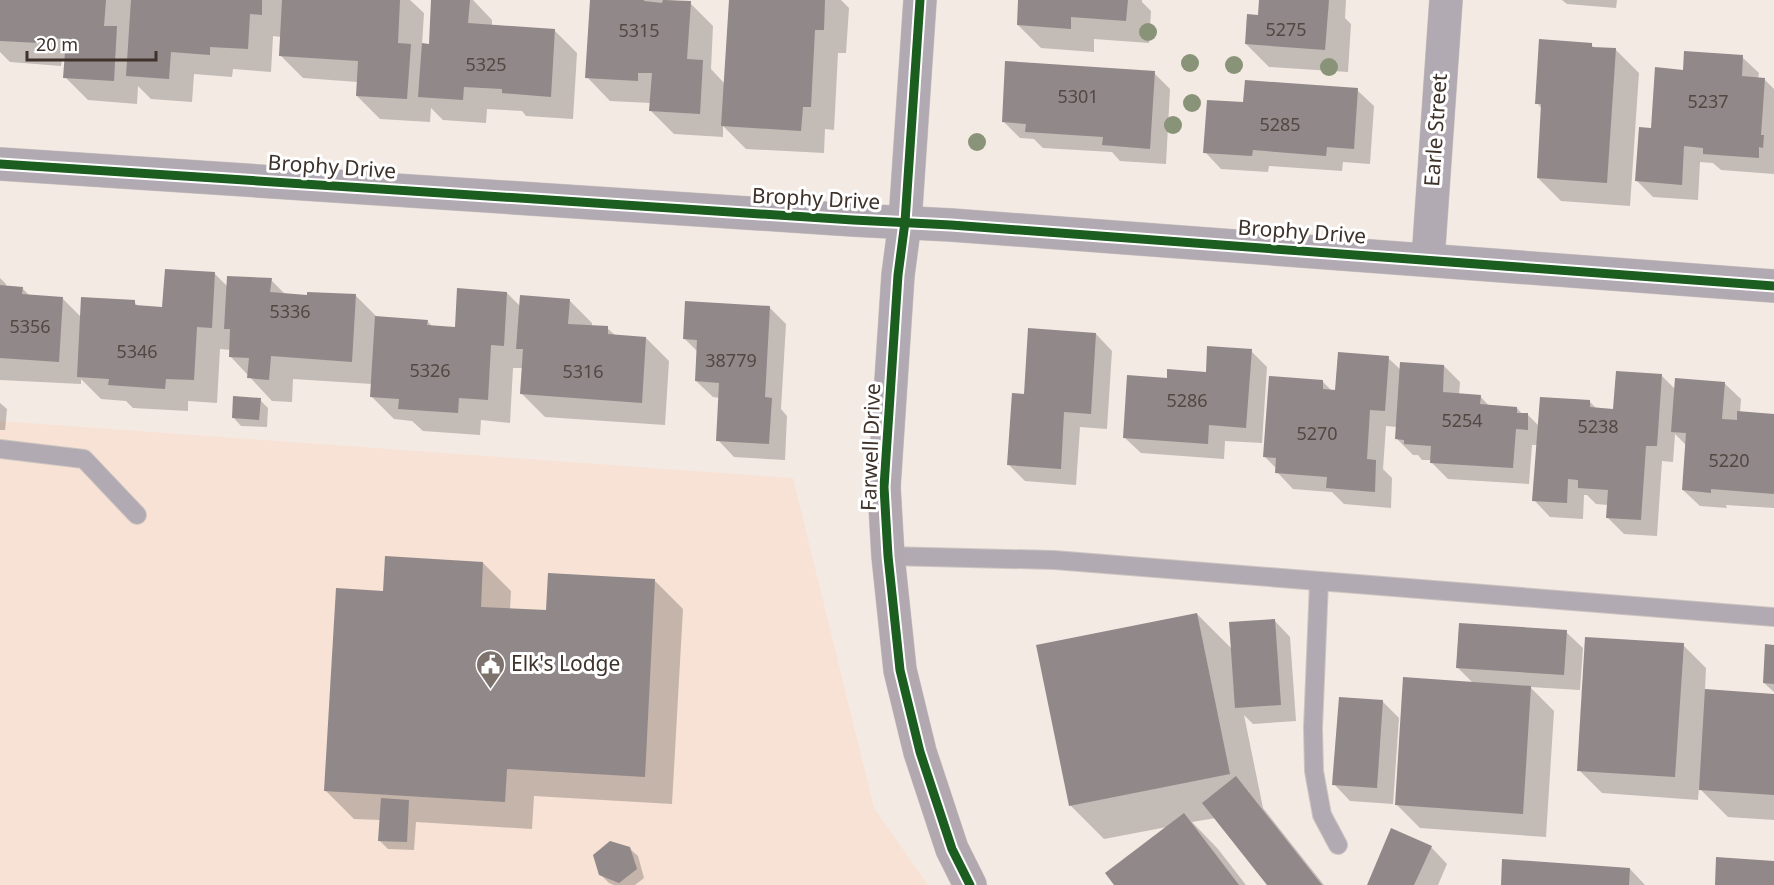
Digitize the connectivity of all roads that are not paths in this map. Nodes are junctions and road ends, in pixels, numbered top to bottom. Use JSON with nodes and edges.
{"nodes":[{"id":1,"x":920,"y":0,"type":"edge"},
{"id":2,"x":1446,"y":0,"type":"edge"},
{"id":3,"x":0,"y":164,"type":"edge"},
{"id":4,"x":905,"y":222,"type":"junction"},
{"id":5,"x":1428,"y":260,"type":"junction"},
{"id":6,"x":1774,"y":286,"type":"edge"},
{"id":7,"x":0,"y":449,"type":"edge"},
{"id":8,"x":137,"y":515,"type":"dead end"},
{"id":9,"x":888,"y":556,"type":"junction"},
{"id":10,"x":1319,"y":582,"type":"junction"},
{"id":11,"x":1774,"y":617,"type":"edge"},
{"id":12,"x":1338,"y":845,"type":"dead end"},
{"id":13,"x":970,"y":885,"type":"edge"}],
"edges":[{"from":1,"to":4,"type":"street","name":"Farwell Drive"},
{"from":2,"to":5,"type":"street","name":"Earle Street"},
{"from":3,"to":4,"type":"street","name":"Brophy Drive"},
{"from":4,"to":5,"type":"street","name":"Brophy Drive"},
{"from":4,"to":9,"type":"street","name":"Farwell Drive"},
{"from":5,"to":6,"type":"street","name":"Brophy Drive"},
{"from":7,"to":8,"type":"lane"},
{"from":9,"to":10,"type":"lane"},
{"from":9,"to":13,"type":"street","name":"Farwell Drive"},
{"from":10,"to":11,"type":"lane"},
{"from":10,"to":12,"type":"lane"}]}
